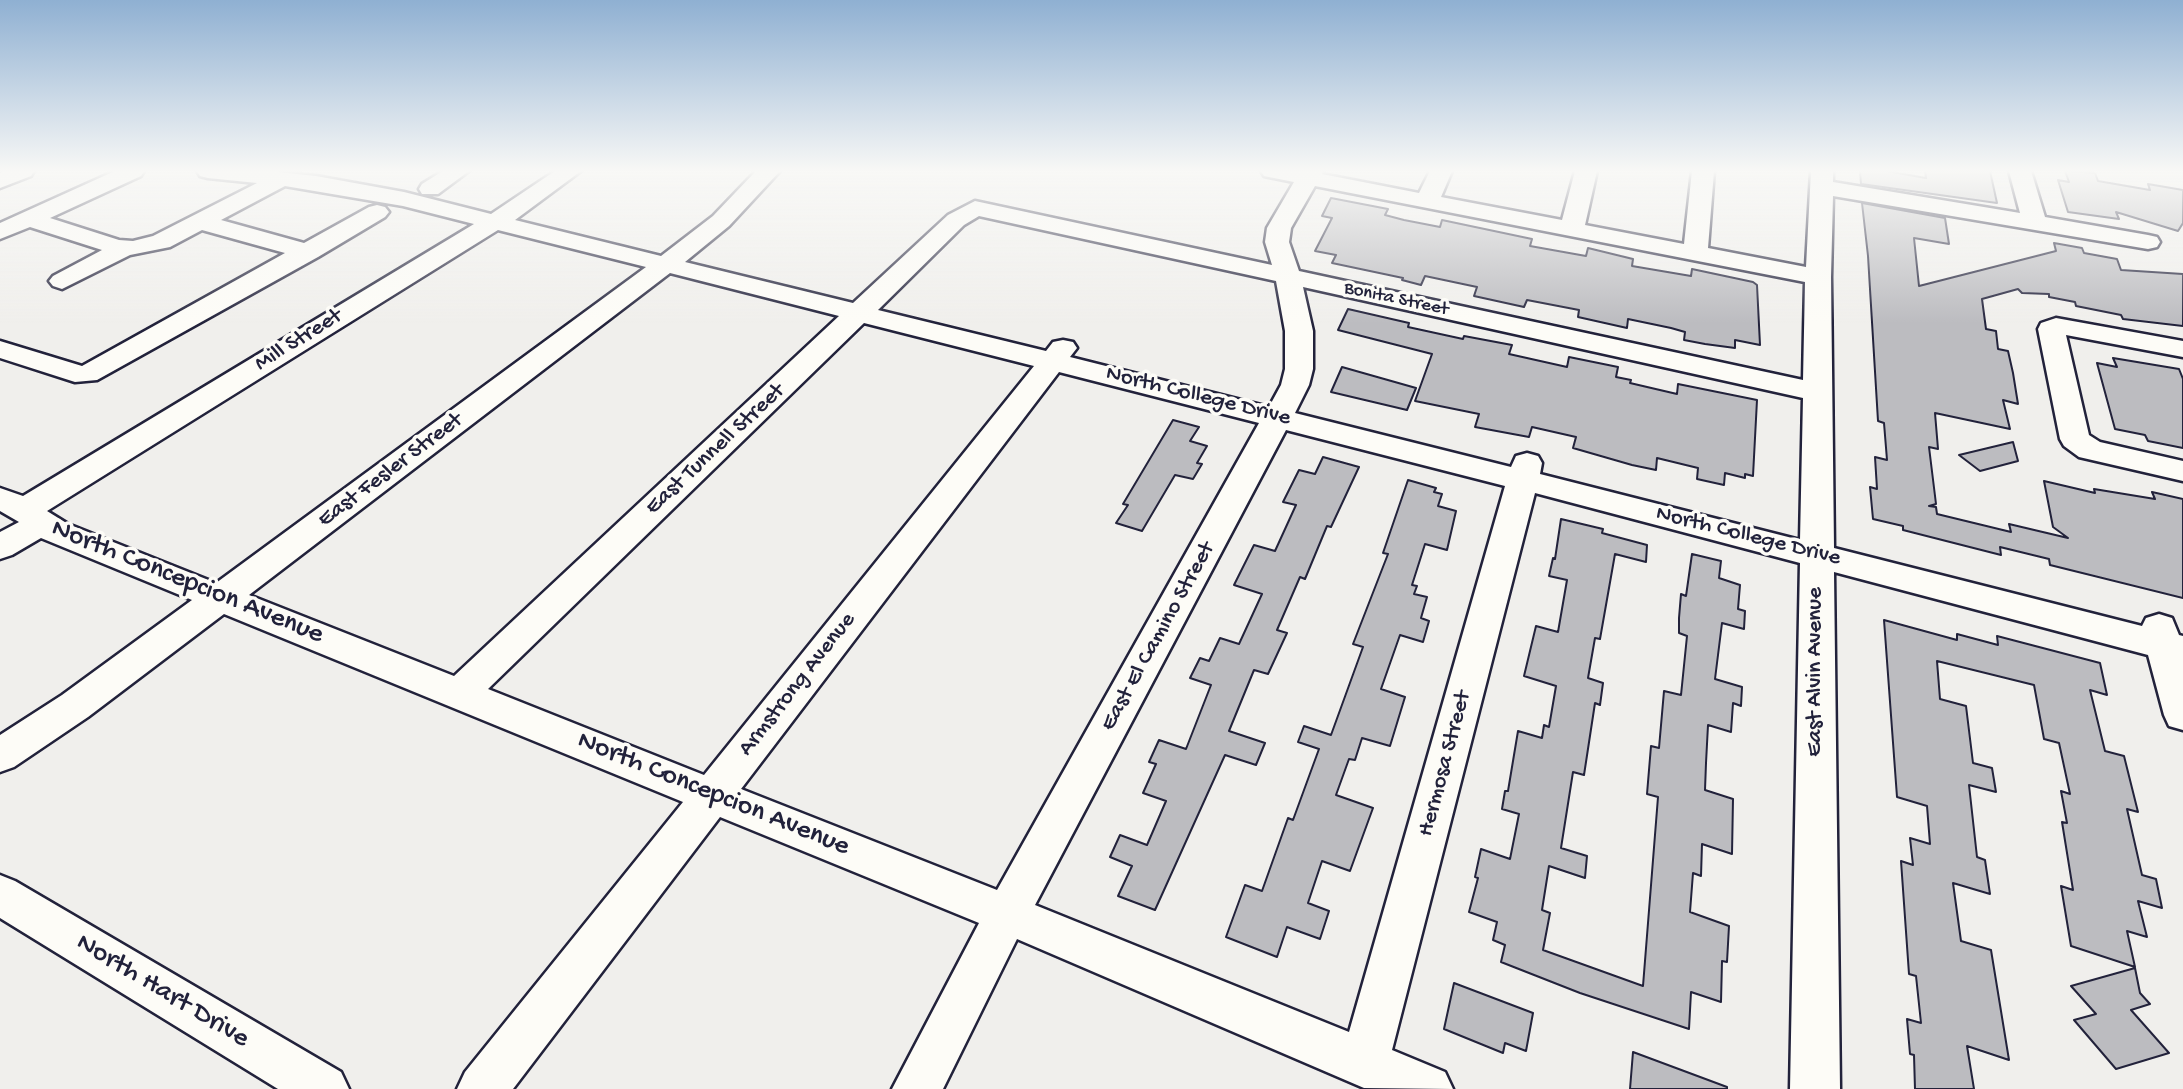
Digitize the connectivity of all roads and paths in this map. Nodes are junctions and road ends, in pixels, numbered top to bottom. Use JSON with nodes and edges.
{"nodes":[{"id":1,"x":22,"y":222,"type":"edge"},
{"id":2,"x":37,"y":222,"type":"edge"},
{"id":3,"x":200,"y":222,"type":"joint"},
{"id":4,"x":360,"y":222,"type":"edge"},
{"id":5,"x":493,"y":222,"type":"edge"},
{"id":6,"x":525,"y":222,"type":"edge"},
{"id":7,"x":720,"y":222,"type":"edge"},
{"id":8,"x":954,"y":222,"type":"edge"},
{"id":9,"x":1039,"y":222,"type":"edge"},
{"id":10,"x":1283,"y":222,"type":"edge"},
{"id":11,"x":1531,"y":222,"type":"edge"},
{"id":12,"x":1574,"y":222,"type":"edge"},
{"id":13,"x":1698,"y":222,"type":"edge"},
{"id":14,"x":1820,"y":222,"type":"edge"},
{"id":15,"x":2025,"y":222,"type":"edge"},
{"id":16,"x":2035,"y":224,"type":"joint"},
{"id":17,"x":1572,"y":230,"type":"junction"},
{"id":18,"x":0,"y":232,"type":"edge"},
{"id":19,"x":2148,"y":242,"type":"dead end"},
{"id":20,"x":125,"y":248,"type":"junction"},
{"id":21,"x":309,"y":252,"type":"junction"},
{"id":22,"x":1695,"y":253,"type":"junction"},
{"id":23,"x":673,"y":259,"type":"junction"},
{"id":24,"x":1288,"y":276,"type":"junction"},
{"id":25,"x":1818,"y":277,"type":"junction"},
{"id":26,"x":61,"y":281,"type":"dead end"},
{"id":27,"x":867,"y":307,"type":"junction"},
{"id":28,"x":0,"y":349,"type":"edge"},
{"id":29,"x":2183,"y":349,"type":"edge"},
{"id":30,"x":1058,"y":354,"type":"junction"},
{"id":31,"x":31,"y":358,"type":"junction"},
{"id":32,"x":0,"y":375,"type":"edge"},
{"id":33,"x":1817,"y":392,"type":"junction"},
{"id":34,"x":1282,"y":411,"type":"junction"},
{"id":35,"x":1525,"y":471,"type":"junction"},
{"id":36,"x":2183,"y":471,"type":"edge"},
{"id":37,"x":22,"y":511,"type":"edge"},
{"id":38,"x":1817,"y":545,"type":"junction"},
{"id":39,"x":0,"y":547,"type":"edge"},
{"id":40,"x":220,"y":597,"type":"junction"},
{"id":41,"x":2172,"y":636,"type":"edge"},
{"id":42,"x":459,"y":694,"type":"junction"},
{"id":43,"x":2183,"y":715,"type":"edge"},
{"id":44,"x":0,"y":756,"type":"edge"},
{"id":45,"x":712,"y":795,"type":"junction"},
{"id":46,"x":0,"y":895,"type":"edge"},
{"id":47,"x":1007,"y":914,"type":"junction"},
{"id":48,"x":1364,"y":1064,"type":"junction"},
{"id":49,"x":324,"y":1089,"type":"edge"},
{"id":50,"x":482,"y":1089,"type":"edge"},
{"id":51,"x":917,"y":1089,"type":"edge"},
{"id":52,"x":1428,"y":1089,"type":"edge"},
{"id":53,"x":1815,"y":1089,"type":"edge"}],
"edges":[{"from":1,"to":18,"type":"street"},
{"from":2,"to":20,"type":"street"},
{"from":3,"to":20,"type":"street"},
{"from":3,"to":21,"type":"street"},
{"from":4,"to":21,"type":"street"},
{"from":5,"to":37,"type":"street","name":"Mill Street"},
{"from":6,"to":23,"type":"street","name":"North College Drive"},
{"from":7,"to":23,"type":"street","name":"East Fesler Street"},
{"from":8,"to":27,"type":"street","name":"East Tunnell Street"},
{"from":9,"to":24,"type":"street","name":"Bonita Street"},
{"from":10,"to":24,"type":"street","name":"East El Camino Street"},
{"from":11,"to":17,"type":"street"},
{"from":12,"to":17,"type":"street"},
{"from":13,"to":22,"type":"street"},
{"from":14,"to":25,"type":"street","name":"East Alvin Avenue"},
{"from":15,"to":16,"type":"street"},
{"from":16,"to":19,"type":"street"},
{"from":17,"to":22,"type":"street"},
{"from":20,"to":26,"type":"street"},
{"from":21,"to":31,"type":"street"},
{"from":22,"to":25,"type":"street"},
{"from":23,"to":27,"type":"street","name":"North College Drive"},
{"from":23,"to":40,"type":"street","name":"East Fesler Street"},
{"from":24,"to":33,"type":"street","name":"Bonita Street"},
{"from":24,"to":34,"type":"street","name":"East El Camino Street"},
{"from":25,"to":33,"type":"street","name":"East Alvin Avenue"},
{"from":27,"to":30,"type":"street","name":"North College Drive"},
{"from":27,"to":42,"type":"street","name":"East Tunnell Street"},
{"from":28,"to":31,"type":"street"},
{"from":29,"to":36,"type":"street"},
{"from":30,"to":34,"type":"street","name":"North College Drive"},
{"from":30,"to":45,"type":"street","name":"Armstrong Avenue"},
{"from":31,"to":32,"type":"street"},
{"from":33,"to":38,"type":"street","name":"East Alvin Avenue"},
{"from":34,"to":35,"type":"street","name":"North College Drive"},
{"from":34,"to":47,"type":"street","name":"East El Camino Street"},
{"from":35,"to":38,"type":"street","name":"North College Drive"},
{"from":35,"to":48,"type":"street","name":"Hermosa Street"},
{"from":37,"to":39,"type":"street","name":"Mill Street"},
{"from":37,"to":40,"type":"street","name":"North Concepcion Avenue"},
{"from":38,"to":41,"type":"street","name":"North College Drive"},
{"from":38,"to":53,"type":"street","name":"East Alvin Avenue"},
{"from":40,"to":42,"type":"street","name":"North Concepcion Avenue"},
{"from":40,"to":44,"type":"street","name":"East Fesler Street"},
{"from":41,"to":43,"type":"street"},
{"from":42,"to":45,"type":"street","name":"North Concepcion Avenue"},
{"from":45,"to":47,"type":"street","name":"North Concepcion Avenue"},
{"from":45,"to":50,"type":"street","name":"Armstrong Avenue"},
{"from":46,"to":49,"type":"street","name":"North Hart Drive"},
{"from":47,"to":48,"type":"street","name":"North Concepcion Avenue"},
{"from":47,"to":51,"type":"street","name":"East El Camino Street"},
{"from":48,"to":52,"type":"street","name":"North Concepcion Avenue"}]}
